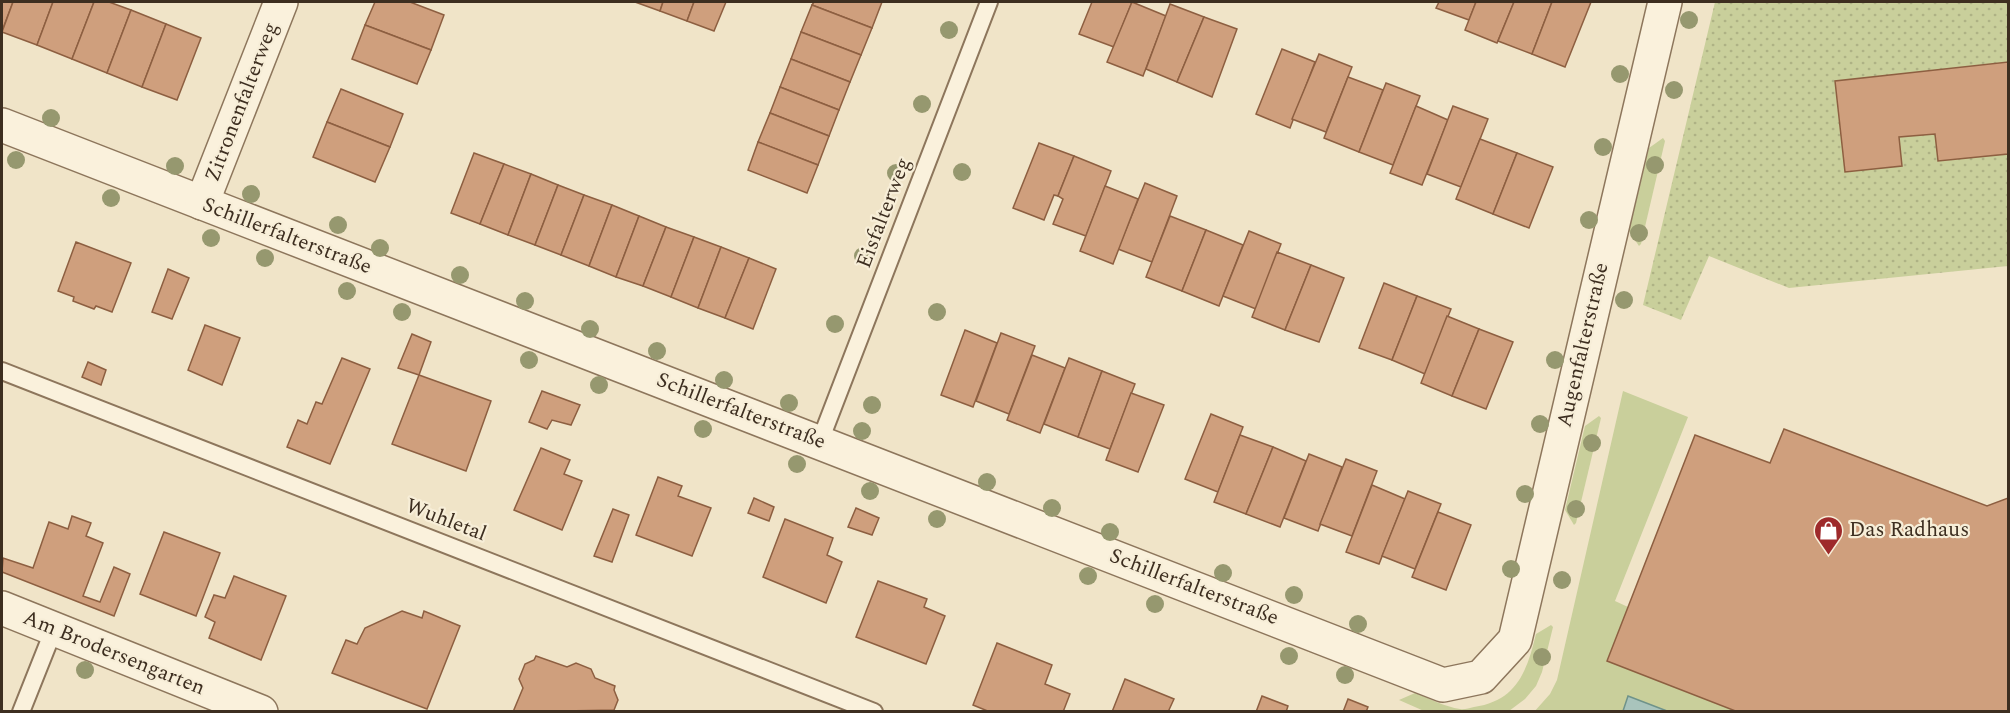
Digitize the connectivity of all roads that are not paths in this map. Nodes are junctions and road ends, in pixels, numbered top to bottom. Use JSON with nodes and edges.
{"nodes":[{"id":1,"x":281,"y":2,"type":"edge"},
{"id":2,"x":989,"y":2,"type":"edge"},
{"id":3,"x":1665,"y":2,"type":"edge"},
{"id":4,"x":2,"y":125,"type":"edge"},
{"id":5,"x":202,"y":203,"type":"junction"},
{"id":6,"x":2,"y":371,"type":"edge"},
{"id":7,"x":820,"y":441,"type":"junction"},
{"id":8,"x":2,"y":608,"type":"edge"},
{"id":9,"x":54,"y":629,"type":"junction"},
{"id":10,"x":1481,"y":677,"type":"joint"},
{"id":11,"x":21,"y":711,"type":"edge"},
{"id":12,"x":261,"y":711,"type":"edge"},
{"id":13,"x":874,"y":711,"type":"edge"}],
"edges":[{"from":1,"to":5,"type":"street","name":"Zitronenfalterweg"},
{"from":2,"to":7,"type":"lane","name":"Eisfalterweg"},
{"from":3,"to":10,"type":"street","name":"Augenfalterstraße"},
{"from":4,"to":5,"type":"street","name":"Schillerfalterstraße"},
{"from":5,"to":7,"type":"street","name":"Schillerfalterstraße"},
{"from":6,"to":13,"type":"lane","name":"Wuhletal"},
{"from":7,"to":10,"type":"street","name":"Schillerfalterstraße"},
{"from":8,"to":9,"type":"street","name":"Am Brodersengarten"},
{"from":9,"to":11,"type":"lane"},
{"from":9,"to":12,"type":"street","name":"Am Brodersengarten"}]}
